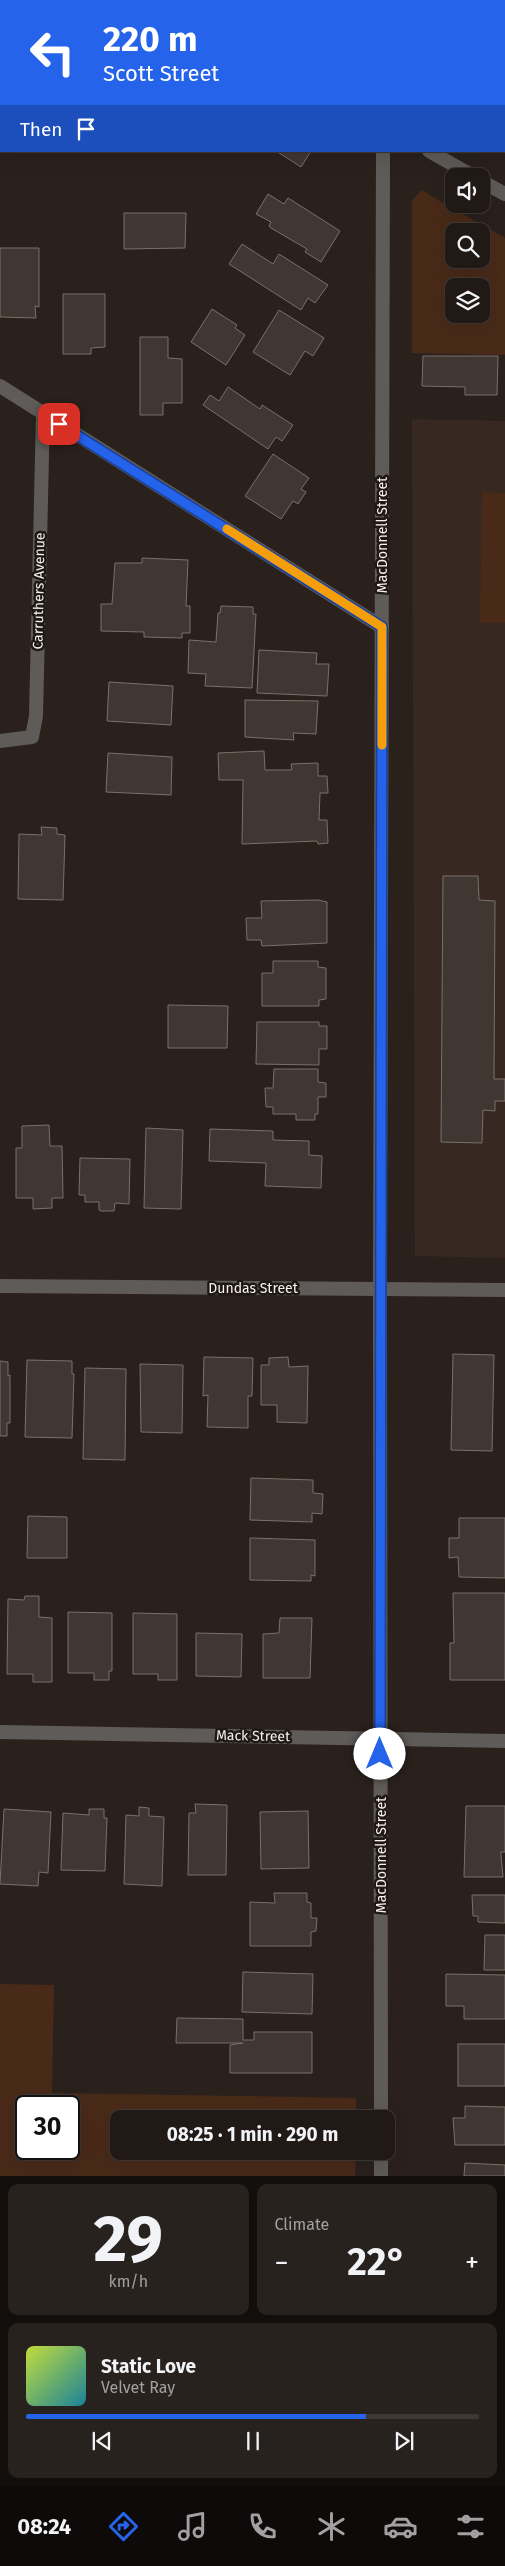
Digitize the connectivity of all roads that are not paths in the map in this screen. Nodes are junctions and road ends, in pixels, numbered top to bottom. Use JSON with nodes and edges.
{"nodes":[{"id":1,"x":383,"y":152,"type":"edge"},
{"id":2,"x":431,"y":152,"type":"edge"},
{"id":3,"x":459,"y":168,"type":"edge"},
{"id":4,"x":490,"y":186,"type":"edge"},
{"id":5,"x":505,"y":194,"type":"edge"},
{"id":6,"x":0,"y":386,"type":"edge"},
{"id":7,"x":43,"y":413,"type":"junction"},
{"id":8,"x":382,"y":627,"type":"junction"},
{"id":9,"x":0,"y":741,"type":"edge"},
{"id":10,"x":0,"y":1286,"type":"edge"},
{"id":11,"x":380,"y":1288,"type":"junction"},
{"id":12,"x":505,"y":1290,"type":"edge"},
{"id":13,"x":0,"y":1732,"type":"edge"},
{"id":14,"x":380,"y":1739,"type":"junction"},
{"id":15,"x":505,"y":1741,"type":"edge"},
{"id":16,"x":381,"y":2110,"type":"edge"},
{"id":17,"x":381,"y":2160,"type":"edge"},
{"id":18,"x":381,"y":2176,"type":"edge"}],
"edges":[{"from":1,"to":8,"type":"street","name":"MacDonnell Street"},
{"from":2,"to":3,"type":"street"},
{"from":4,"to":5,"type":"street"},
{"from":6,"to":7,"type":"street"},
{"from":7,"to":8,"type":"street"},
{"from":7,"to":9,"type":"street","name":"Carruthers Avenue"},
{"from":8,"to":11,"type":"street","name":"MacDonnell Street"},
{"from":10,"to":11,"type":"street","name":"Dundas Street"},
{"from":11,"to":12,"type":"street","name":"Dundas Street"},
{"from":11,"to":14,"type":"street","name":"MacDonnell Street"},
{"from":13,"to":14,"type":"street","name":"Mack Street"},
{"from":14,"to":15,"type":"street","name":"Mack Street"},
{"from":14,"to":16,"type":"street","name":"MacDonnell Street"},
{"from":17,"to":18,"type":"street"}]}
